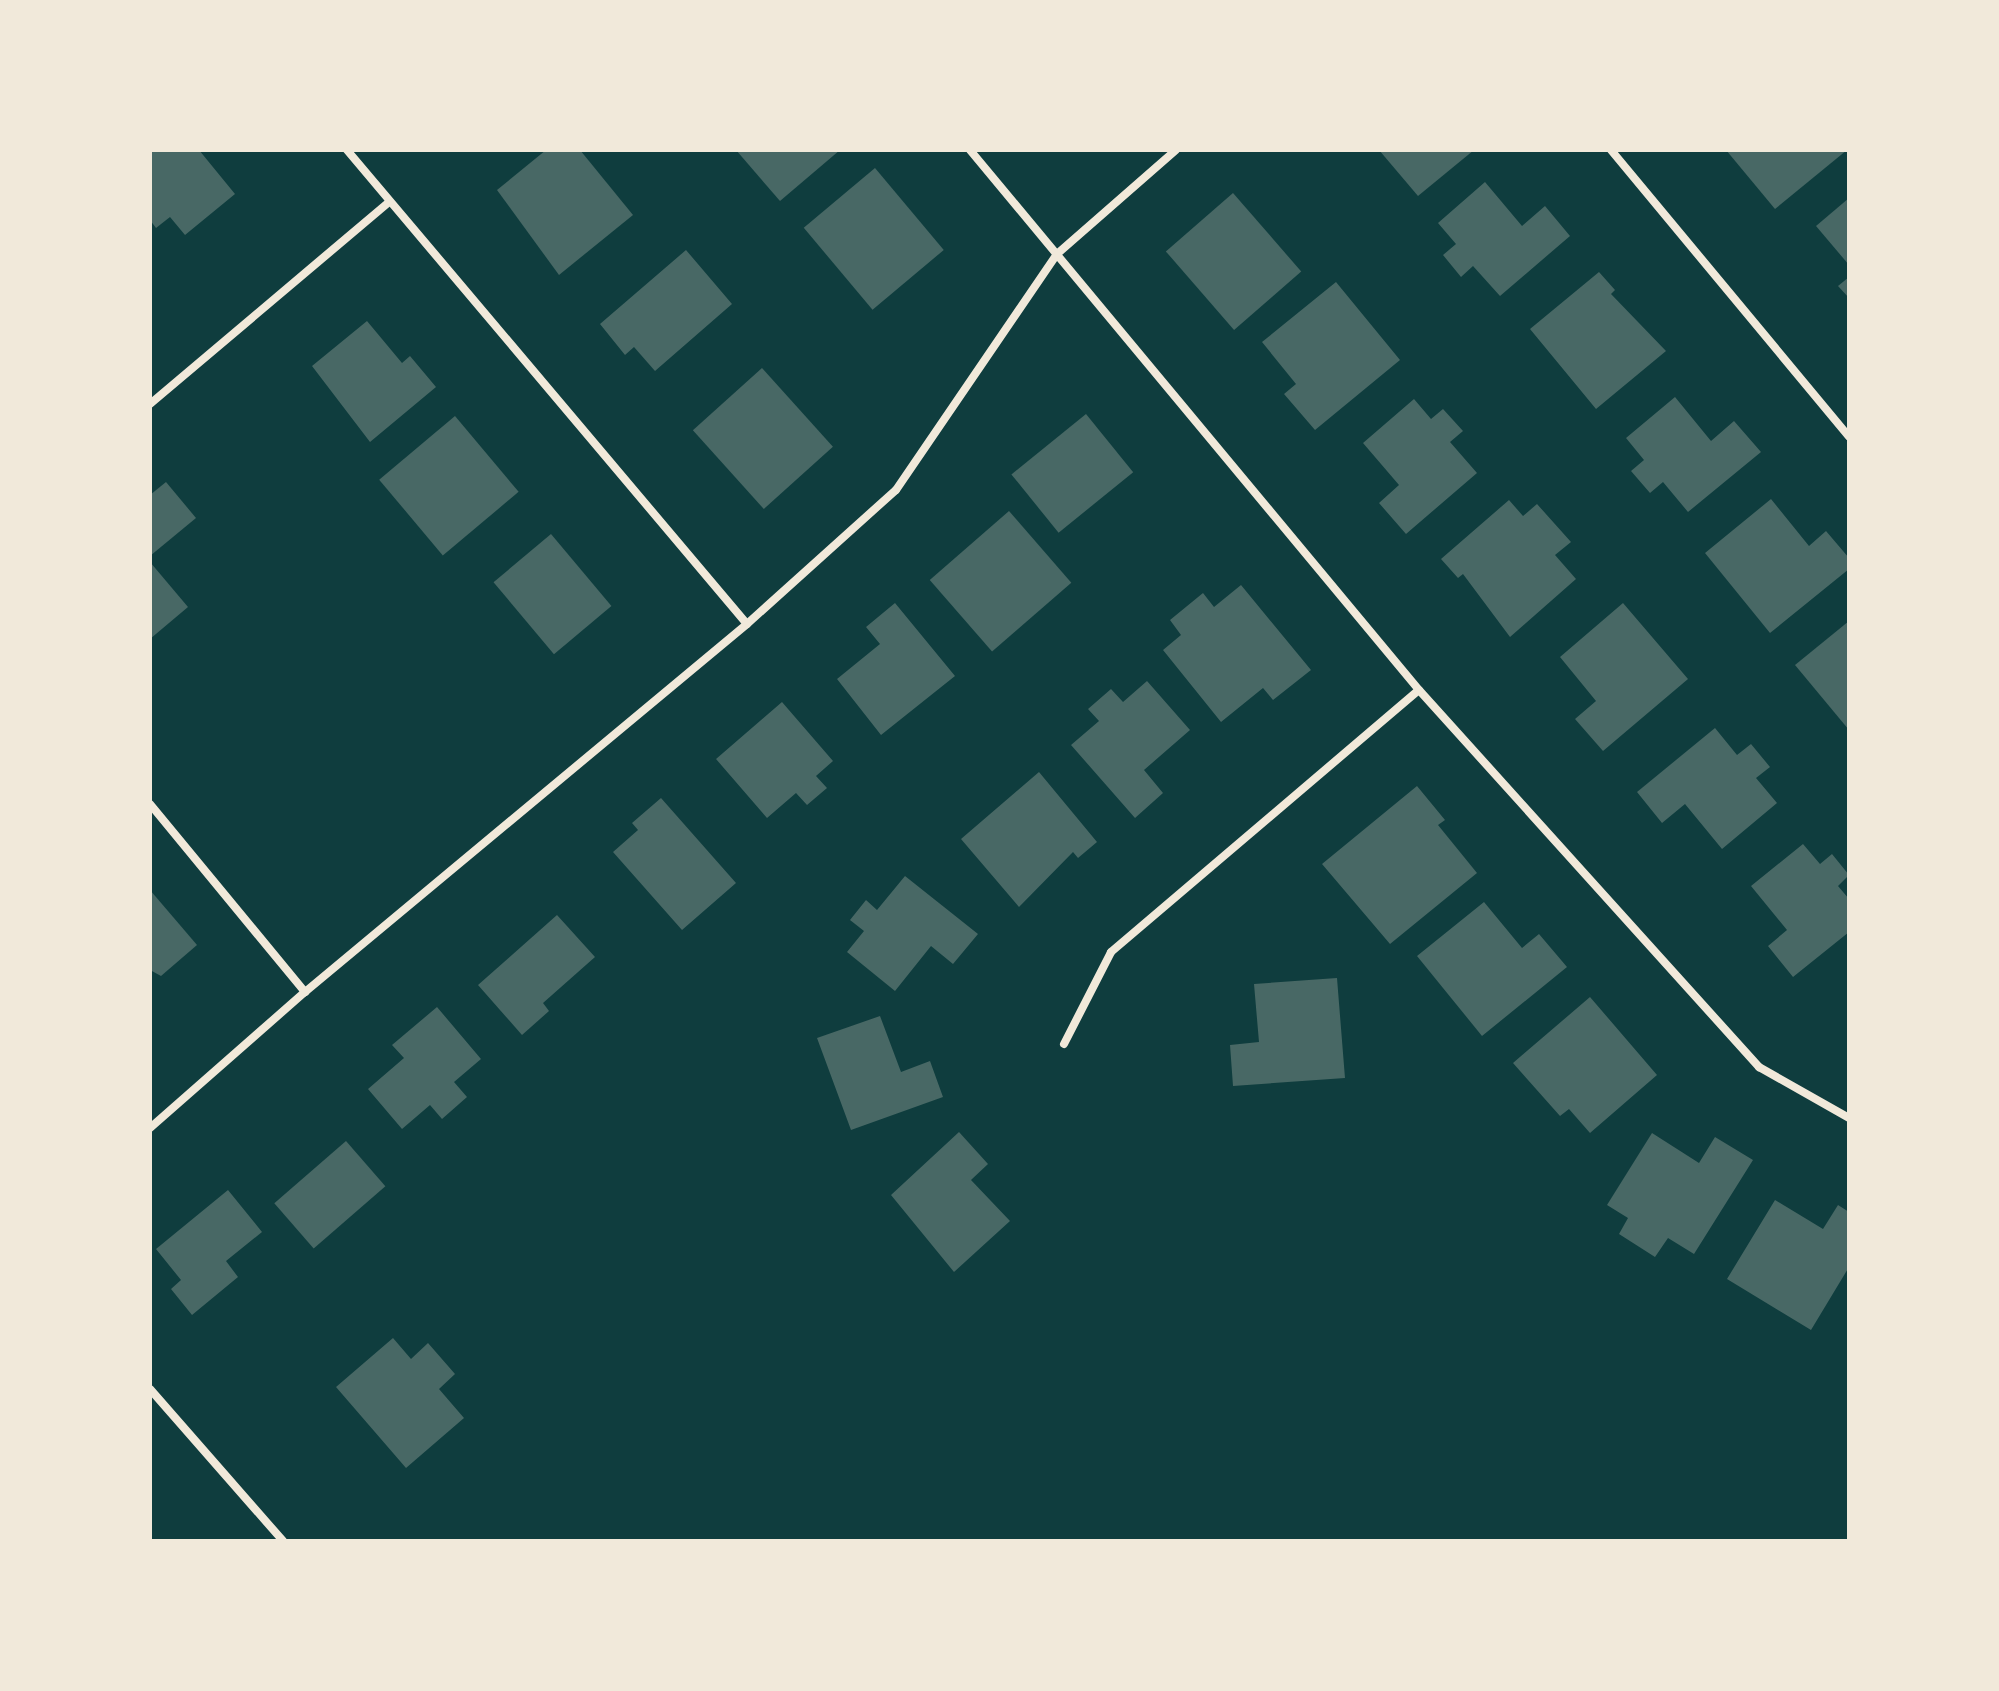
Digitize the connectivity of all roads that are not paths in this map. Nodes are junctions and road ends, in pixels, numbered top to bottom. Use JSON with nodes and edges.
{"nodes":[{"id":1,"x":347,"y":150,"type":"edge"},
{"id":2,"x":970,"y":150,"type":"edge"},
{"id":3,"x":1176,"y":150,"type":"edge"},
{"id":4,"x":1611,"y":150,"type":"edge"},
{"id":5,"x":389,"y":202,"type":"junction"},
{"id":6,"x":1057,"y":254,"type":"junction"},
{"id":7,"x":150,"y":404,"type":"edge"},
{"id":8,"x":1849,"y":437,"type":"edge"},
{"id":9,"x":747,"y":624,"type":"junction"},
{"id":10,"x":1419,"y":690,"type":"junction"},
{"id":11,"x":150,"y":804,"type":"edge"},
{"id":12,"x":305,"y":992,"type":"junction"},
{"id":13,"x":1064,"y":1044,"type":"dead end"},
{"id":14,"x":1849,"y":1118,"type":"edge"},
{"id":15,"x":150,"y":1128,"type":"edge"},
{"id":16,"x":150,"y":1389,"type":"edge"},
{"id":17,"x":283,"y":1541,"type":"edge"}],
"edges":[{"from":1,"to":5,"type":"street"},
{"from":2,"to":6,"type":"street"},
{"from":3,"to":6,"type":"street"},
{"from":4,"to":8,"type":"street"},
{"from":5,"to":7,"type":"street"},
{"from":5,"to":9,"type":"street"},
{"from":6,"to":9,"type":"street"},
{"from":6,"to":10,"type":"street"},
{"from":9,"to":12,"type":"street"},
{"from":10,"to":13,"type":"street"},
{"from":10,"to":14,"type":"street"},
{"from":11,"to":12,"type":"street"},
{"from":12,"to":15,"type":"street"},
{"from":16,"to":17,"type":"street"}]}
